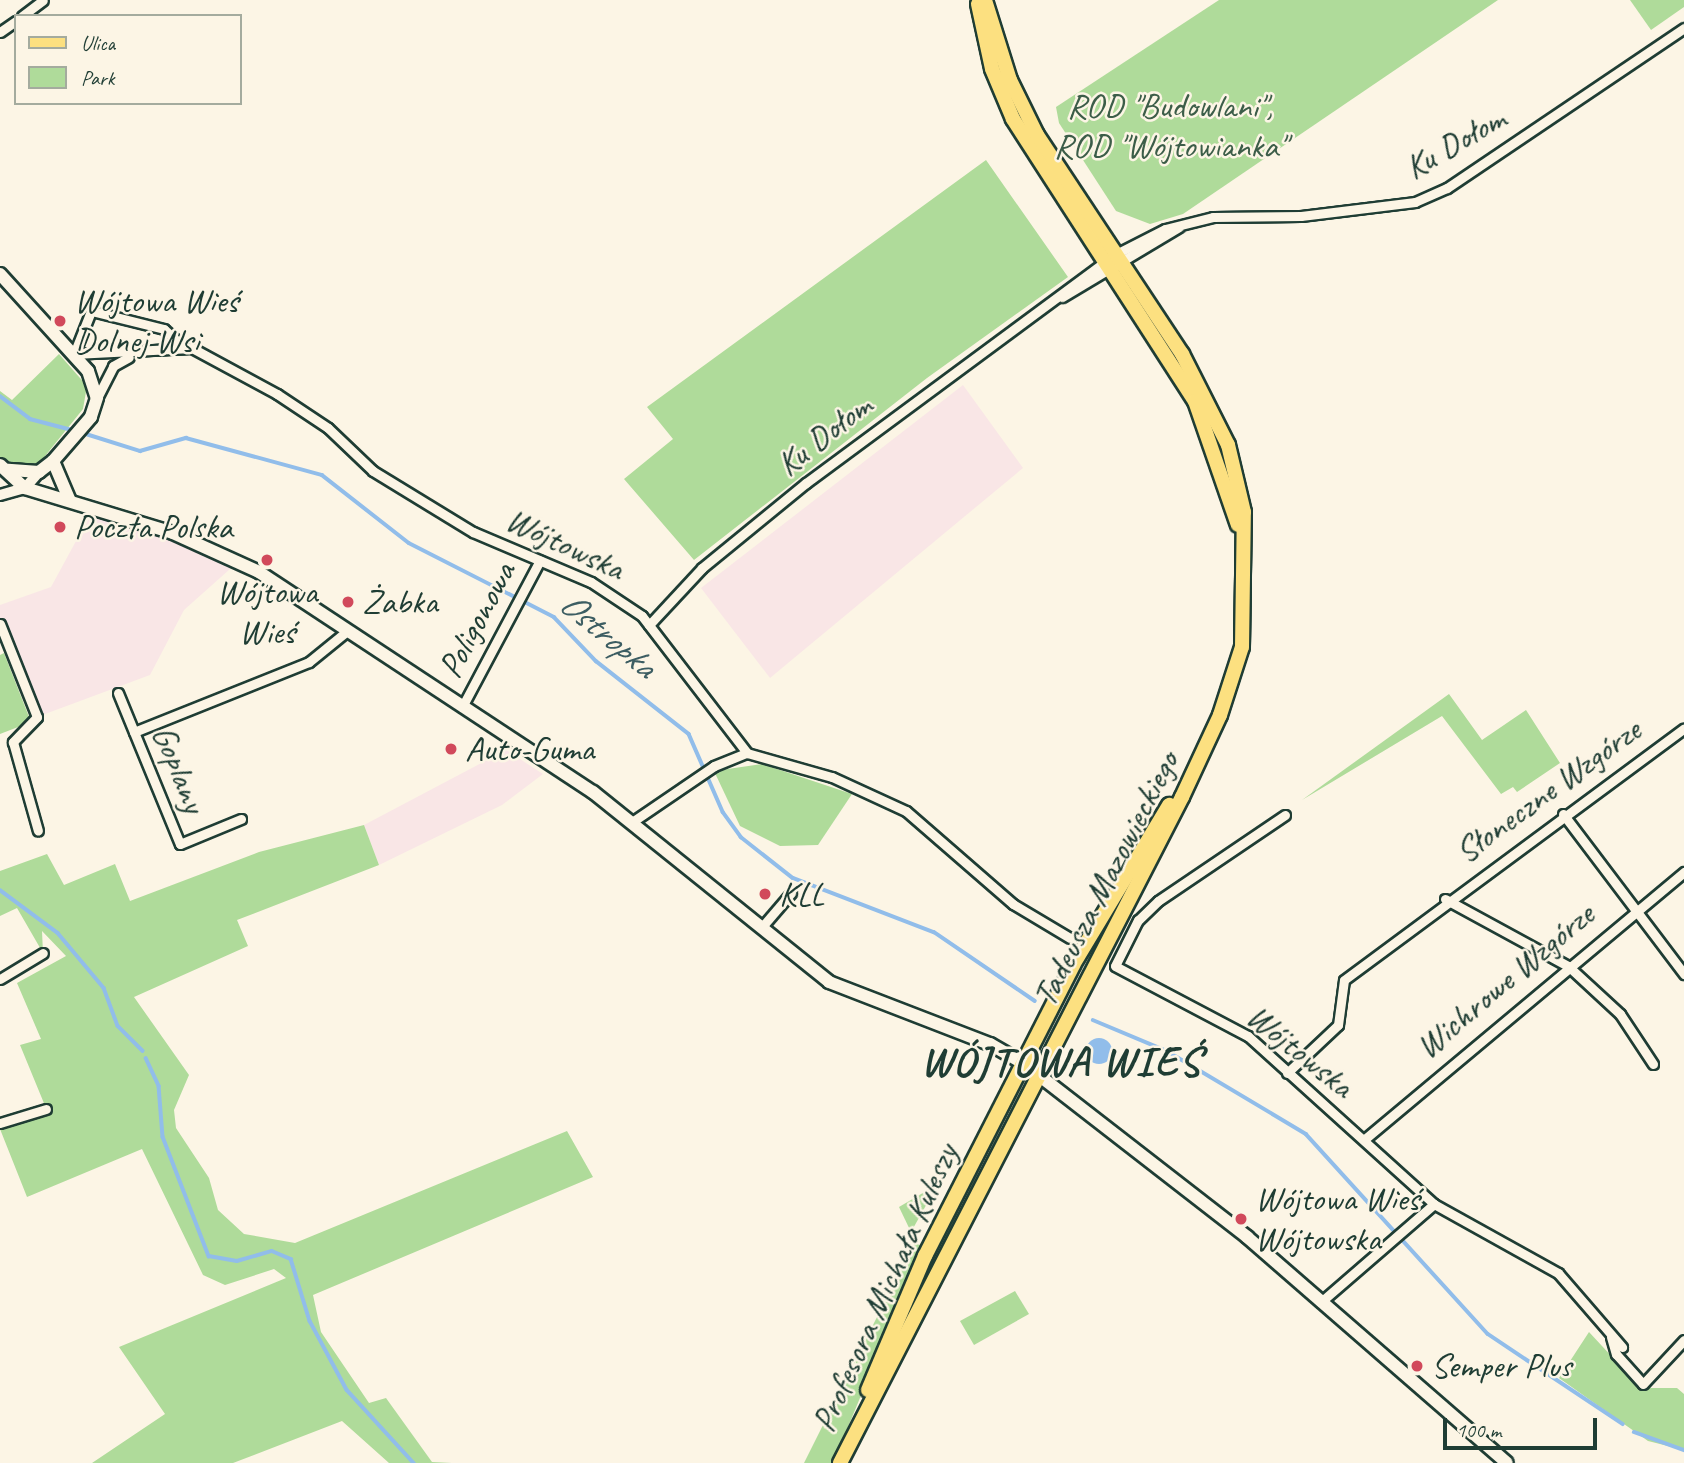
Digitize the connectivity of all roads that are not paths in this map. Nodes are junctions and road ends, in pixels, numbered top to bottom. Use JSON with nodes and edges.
{"nodes":[{"id":1,"x":43,"y":0,"type":"edge"},
{"id":2,"x":978,"y":0,"type":"edge"},
{"id":3,"x":985,"y":0,"type":"edge"},
{"id":4,"x":25,"y":14,"type":"edge"},
{"id":5,"x":1684,"y":28,"type":"edge"},
{"id":6,"x":1183,"y":224,"type":"junction"},
{"id":7,"x":1115,"y":263,"type":"junction"},
{"id":8,"x":0,"y":274,"type":"edge"},
{"id":9,"x":185,"y":348,"type":"junction"},
{"id":10,"x":74,"y":354,"type":"junction"},
{"id":11,"x":134,"y":355,"type":"junction"},
{"id":12,"x":97,"y":398,"type":"junction"},
{"id":13,"x":53,"y":461,"type":"junction"},
{"id":14,"x":4,"y":467,"type":"edge"},
{"id":15,"x":39,"y":472,"type":"junction"},
{"id":16,"x":25,"y":488,"type":"junction"},
{"id":17,"x":0,"y":495,"type":"edge"},
{"id":18,"x":70,"y":501,"type":"junction"},
{"id":19,"x":540,"y":560,"type":"junction"},
{"id":20,"x":0,"y":624,"type":"edge"},
{"id":21,"x":649,"y":625,"type":"junction"},
{"id":22,"x":347,"y":631,"type":"junction"},
{"id":23,"x":118,"y":693,"type":"dead end"},
{"id":24,"x":462,"y":707,"type":"junction"},
{"id":25,"x":1684,"y":728,"type":"edge"},
{"id":26,"x":134,"y":733,"type":"junction"},
{"id":27,"x":1206,"y":745,"type":"junction"},
{"id":28,"x":747,"y":753,"type":"junction"},
{"id":29,"x":1563,"y":814,"type":"junction"},
{"id":30,"x":1285,"y":815,"type":"dead end"},
{"id":31,"x":241,"y":819,"type":"dead end"},
{"id":32,"x":632,"y":822,"type":"junction"},
{"id":33,"x":38,"y":831,"type":"dead end"},
{"id":34,"x":1684,"y":872,"type":"edge"},
{"id":35,"x":791,"y":893,"type":"dead end"},
{"id":36,"x":1445,"y":899,"type":"junction"},
{"id":37,"x":1634,"y":910,"type":"junction"},
{"id":38,"x":761,"y":928,"type":"junction"},
{"id":39,"x":1070,"y":938,"type":"dead end"},
{"id":40,"x":43,"y":953,"type":"dead end"},
{"id":41,"x":1568,"y":966,"type":"junction"},
{"id":42,"x":1684,"y":974,"type":"edge"},
{"id":43,"x":0,"y":979,"type":"edge"},
{"id":44,"x":1023,"y":1063,"type":"junction"},
{"id":45,"x":1653,"y":1064,"type":"dead end"},
{"id":46,"x":1287,"y":1073,"type":"junction"},
{"id":47,"x":1040,"y":1076,"type":"junction"},
{"id":48,"x":46,"y":1109,"type":"dead end"},
{"id":49,"x":0,"y":1123,"type":"edge"},
{"id":50,"x":1366,"y":1138,"type":"junction"},
{"id":51,"x":1434,"y":1204,"type":"junction"},
{"id":52,"x":1321,"y":1301,"type":"junction"},
{"id":53,"x":1609,"y":1332,"type":"junction"},
{"id":54,"x":1684,"y":1340,"type":"edge"},
{"id":55,"x":1622,"y":1347,"type":"dead end"},
{"id":56,"x":840,"y":1463,"type":"edge"},
{"id":57,"x":1507,"y":1463,"type":"edge"}],
"edges":[{"from":1,"to":4,"type":"street"},
{"from":2,"to":7,"type":"main road","name":"Tadeusza Mazowieckiego"},
{"from":3,"to":7,"type":"main road","name":"Tadeusza Mazowieckiego"},
{"from":5,"to":6,"type":"street","name":"Ku Dołom"},
{"from":6,"to":7,"type":"street","name":"Ku Dołom"},
{"from":6,"to":7,"type":"street","name":"Ku Dołom"},
{"from":7,"to":21,"type":"street","name":"Ku Dołom"},
{"from":7,"to":27,"type":"main road","name":"Tadeusza Mazowieckiego"},
{"from":8,"to":10,"type":"main road"},
{"from":9,"to":10,"type":"street"},
{"from":9,"to":11,"type":"street","name":"Wójtowska"},
{"from":9,"to":19,"type":"street","name":"Wójtowska"},
{"from":10,"to":11,"type":"street","name":"Wójtowska"},
{"from":10,"to":12,"type":"main road"},
{"from":11,"to":12,"type":"street"},
{"from":12,"to":13,"type":"main road"},
{"from":13,"to":15,"type":"main road"},
{"from":13,"to":18,"type":"main road"},
{"from":14,"to":15,"type":"main road"},
{"from":14,"to":16,"type":"main road"},
{"from":15,"to":16,"type":"street"},
{"from":16,"to":17,"type":"street"},
{"from":16,"to":18,"type":"main road"},
{"from":18,"to":22,"type":"main road"},
{"from":19,"to":21,"type":"street","name":"Wójtowska"},
{"from":19,"to":24,"type":"street","name":"Poligonowa"},
{"from":20,"to":33,"type":"street"},
{"from":21,"to":28,"type":"street","name":"Wójtowska"},
{"from":22,"to":24,"type":"main road"},
{"from":22,"to":26,"type":"street"},
{"from":23,"to":26,"type":"street","name":"Goplany"},
{"from":24,"to":32,"type":"main road"},
{"from":25,"to":29,"type":"street","name":"Słoneczne Wzgórze"},
{"from":26,"to":31,"type":"street","name":"Goplany"},
{"from":27,"to":44,"type":"main road","name":"Tadeusza Mazowieckiego"},
{"from":27,"to":47,"type":"main road","name":"Tadeusza Mazowieckiego"},
{"from":28,"to":32,"type":"street"},
{"from":28,"to":39,"type":"street"},
{"from":29,"to":36,"type":"street","name":"Słoneczne Wzgórze"},
{"from":29,"to":37,"type":"street"},
{"from":30,"to":46,"type":"street","name":"Wójtowska"},
{"from":32,"to":38,"type":"main road"},
{"from":34,"to":37,"type":"street","name":"Wichrowe Wzgórze"},
{"from":35,"to":38,"type":"street"},
{"from":36,"to":41,"type":"street"},
{"from":36,"to":46,"type":"street","name":"Słoneczne Wzgórze"},
{"from":37,"to":41,"type":"street","name":"Wichrowe Wzgórze"},
{"from":37,"to":42,"type":"street"},
{"from":38,"to":44,"type":"main road"},
{"from":40,"to":43,"type":"street"},
{"from":41,"to":45,"type":"street"},
{"from":41,"to":50,"type":"street","name":"Wichrowe Wzgórze"},
{"from":44,"to":47,"type":"main road"},
{"from":44,"to":56,"type":"main road","name":"Profesora Michała Kuleszy"},
{"from":46,"to":50,"type":"street","name":"Wójtowska"},
{"from":47,"to":52,"type":"main road"},
{"from":47,"to":56,"type":"main road","name":"Profesora Michała Kuleszy"},
{"from":48,"to":49,"type":"street"},
{"from":50,"to":51,"type":"street","name":"Wójtowska"},
{"from":51,"to":52,"type":"street"},
{"from":51,"to":53,"type":"street","name":"Wójtowska"},
{"from":52,"to":57,"type":"main road"},
{"from":53,"to":54,"type":"street"},
{"from":53,"to":55,"type":"street","name":"Wójtowska"}]}
